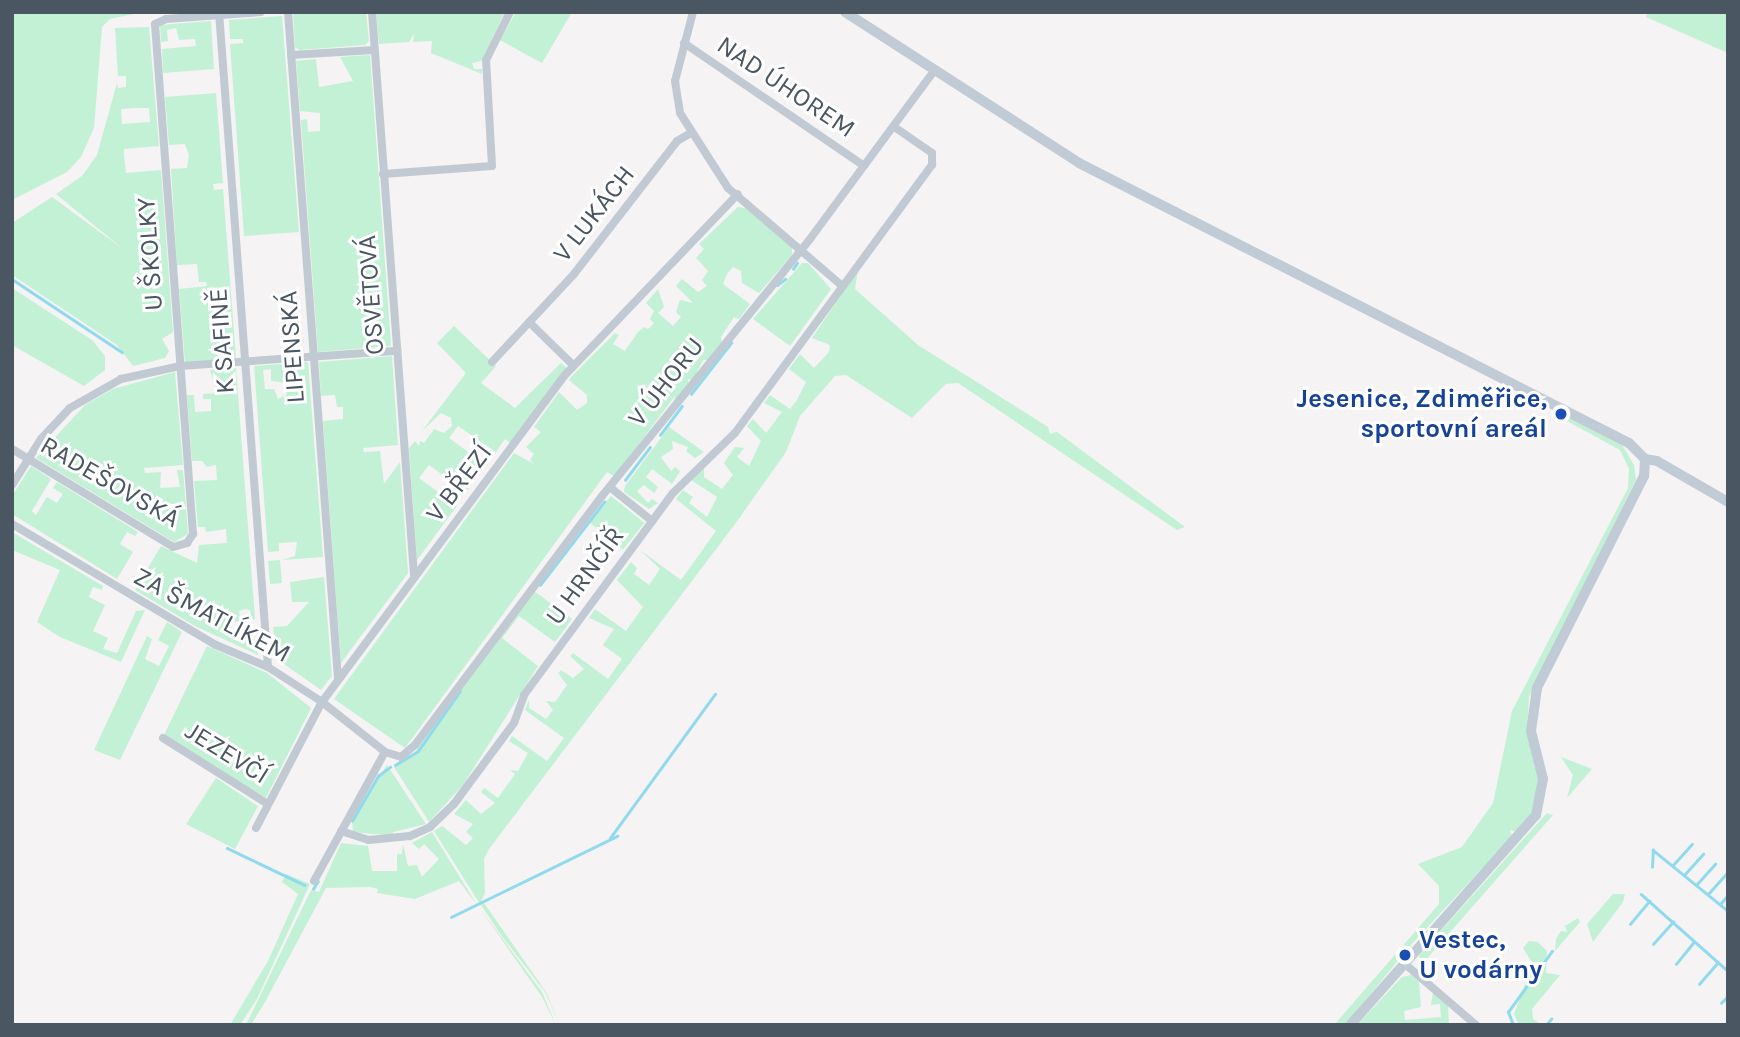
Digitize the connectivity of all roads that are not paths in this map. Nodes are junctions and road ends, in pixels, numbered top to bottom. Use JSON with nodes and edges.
{"nodes":[{"id":1,"x":261,"y":12,"type":"edge"},
{"id":2,"x":288,"y":12,"type":"edge"},
{"id":3,"x":372,"y":12,"type":"edge"},
{"id":4,"x":510,"y":12,"type":"edge"},
{"id":5,"x":692,"y":12,"type":"edge"},
{"id":6,"x":845,"y":12,"type":"edge"},
{"id":7,"x":219,"y":14,"type":"edge"},
{"id":8,"x":684,"y":44,"type":"junction"},
{"id":9,"x":374,"y":50,"type":"junction"},
{"id":10,"x":291,"y":55,"type":"junction"},
{"id":11,"x":934,"y":71,"type":"junction"},
{"id":12,"x":893,"y":126,"type":"junction"},
{"id":13,"x":691,"y":133,"type":"junction"},
{"id":14,"x":864,"y":166,"type":"junction"},
{"id":15,"x":383,"y":174,"type":"junction"},
{"id":16,"x":737,"y":194,"type":"junction"},
{"id":17,"x":801,"y":249,"type":"junction"},
{"id":18,"x":841,"y":285,"type":"junction"},
{"id":19,"x":529,"y":322,"type":"junction"},
{"id":20,"x":397,"y":351,"type":"junction"},
{"id":21,"x":313,"y":356,"type":"junction"},
{"id":22,"x":244,"y":362,"type":"junction"},
{"id":23,"x":492,"y":362,"type":"dead end"},
{"id":24,"x":573,"y":365,"type":"junction"},
{"id":25,"x":180,"y":366,"type":"junction"},
{"id":26,"x":12,"y":449,"type":"edge"},
{"id":27,"x":29,"y":459,"type":"junction"},
{"id":28,"x":1645,"y":459,"type":"junction"},
{"id":29,"x":12,"y":485,"type":"edge"},
{"id":30,"x":611,"y":488,"type":"junction"},
{"id":31,"x":1728,"y":502,"type":"edge"},
{"id":32,"x":652,"y":521,"type":"junction"},
{"id":33,"x":12,"y":524,"type":"edge"},
{"id":34,"x":187,"y":543,"type":"joint"},
{"id":35,"x":414,"y":575,"type":"junction"},
{"id":36,"x":268,"y":667,"type":"junction"},
{"id":37,"x":338,"y":679,"type":"junction"},
{"id":38,"x":322,"y":702,"type":"junction"},
{"id":39,"x":163,"y":738,"type":"dead end"},
{"id":40,"x":386,"y":752,"type":"junction"},
{"id":41,"x":268,"y":804,"type":"junction"},
{"id":42,"x":256,"y":828,"type":"dead end"},
{"id":43,"x":341,"y":831,"type":"junction"},
{"id":44,"x":314,"y":881,"type":"dead end"},
{"id":45,"x":1405,"y":964,"type":"junction"},
{"id":46,"x":1350,"y":1025,"type":"edge"},
{"id":47,"x":1476,"y":1025,"type":"edge"}],
"edges":[{"from":1,"to":7,"type":"street"},
{"from":2,"to":10,"type":"street","name":"LIPENSKÁ"},
{"from":3,"to":9,"type":"street","name":"OSVĚTOVÁ"},
{"from":4,"to":15,"type":"street"},
{"from":5,"to":8,"type":"street"},
{"from":6,"to":11,"type":"street"},
{"from":7,"to":22,"type":"street","name":"K SAFINĚ"},
{"from":7,"to":25,"type":"street","name":"U ŠKOLKY"},
{"from":8,"to":13,"type":"street"},
{"from":8,"to":14,"type":"street","name":"NAD ÚHOREM"},
{"from":9,"to":10,"type":"street"},
{"from":9,"to":15,"type":"street","name":"OSVĚTOVÁ"},
{"from":10,"to":21,"type":"street","name":"LIPENSKÁ"},
{"from":11,"to":12,"type":"street","name":"V ÚHORU"},
{"from":11,"to":28,"type":"street"},
{"from":12,"to":14,"type":"street","name":"V ÚHORU"},
{"from":12,"to":18,"type":"street","name":"U HRNČÍŘ"},
{"from":13,"to":16,"type":"street"},
{"from":13,"to":19,"type":"street","name":"V LUKÁCH"},
{"from":14,"to":17,"type":"street","name":"V ÚHORU"},
{"from":15,"to":20,"type":"street","name":"OSVĚTOVÁ"},
{"from":16,"to":17,"type":"street"},
{"from":16,"to":24,"type":"street","name":"V BŘEZÍ"},
{"from":17,"to":18,"type":"street"},
{"from":17,"to":30,"type":"street","name":"V ÚHORU"},
{"from":18,"to":32,"type":"street","name":"U HRNČÍŘ"},
{"from":19,"to":23,"type":"street","name":"V LUKÁCH"},
{"from":19,"to":24,"type":"street"},
{"from":20,"to":21,"type":"street"},
{"from":20,"to":35,"type":"street","name":"OSVĚTOVÁ"},
{"from":21,"to":22,"type":"street"},
{"from":21,"to":37,"type":"street","name":"LIPENSKÁ"},
{"from":22,"to":25,"type":"street"},
{"from":22,"to":36,"type":"street","name":"K SAFINĚ"},
{"from":24,"to":35,"type":"street","name":"V BŘEZÍ"},
{"from":25,"to":27,"type":"street"},
{"from":25,"to":34,"type":"street","name":"U ŠKOLKY"},
{"from":26,"to":27,"type":"street","name":"RADEŠOVSKÁ"},
{"from":27,"to":29,"type":"street"},
{"from":27,"to":34,"type":"street","name":"RADEŠOVSKÁ"},
{"from":28,"to":31,"type":"street"},
{"from":28,"to":45,"type":"street"},
{"from":30,"to":32,"type":"street"},
{"from":30,"to":40,"type":"street","name":"V ÚHORU"},
{"from":32,"to":43,"type":"street","name":"U HRNČÍŘ"},
{"from":33,"to":36,"type":"street","name":"ZA ŠMATLÍKEM"},
{"from":35,"to":37,"type":"street","name":"V BŘEZÍ"},
{"from":36,"to":38,"type":"street","name":"ZA ŠMATLÍKEM"},
{"from":37,"to":38,"type":"street","name":"V BŘEZÍ"},
{"from":38,"to":40,"type":"street","name":"ZA ŠMATLÍKEM"},
{"from":38,"to":41,"type":"street","name":"V BŘEZÍ"},
{"from":39,"to":41,"type":"street","name":"JEZEVČÍ"},
{"from":40,"to":43,"type":"street"},
{"from":41,"to":42,"type":"street","name":"V BŘEZÍ"},
{"from":43,"to":44,"type":"street"},
{"from":45,"to":46,"type":"street"},
{"from":45,"to":47,"type":"street"}]}
